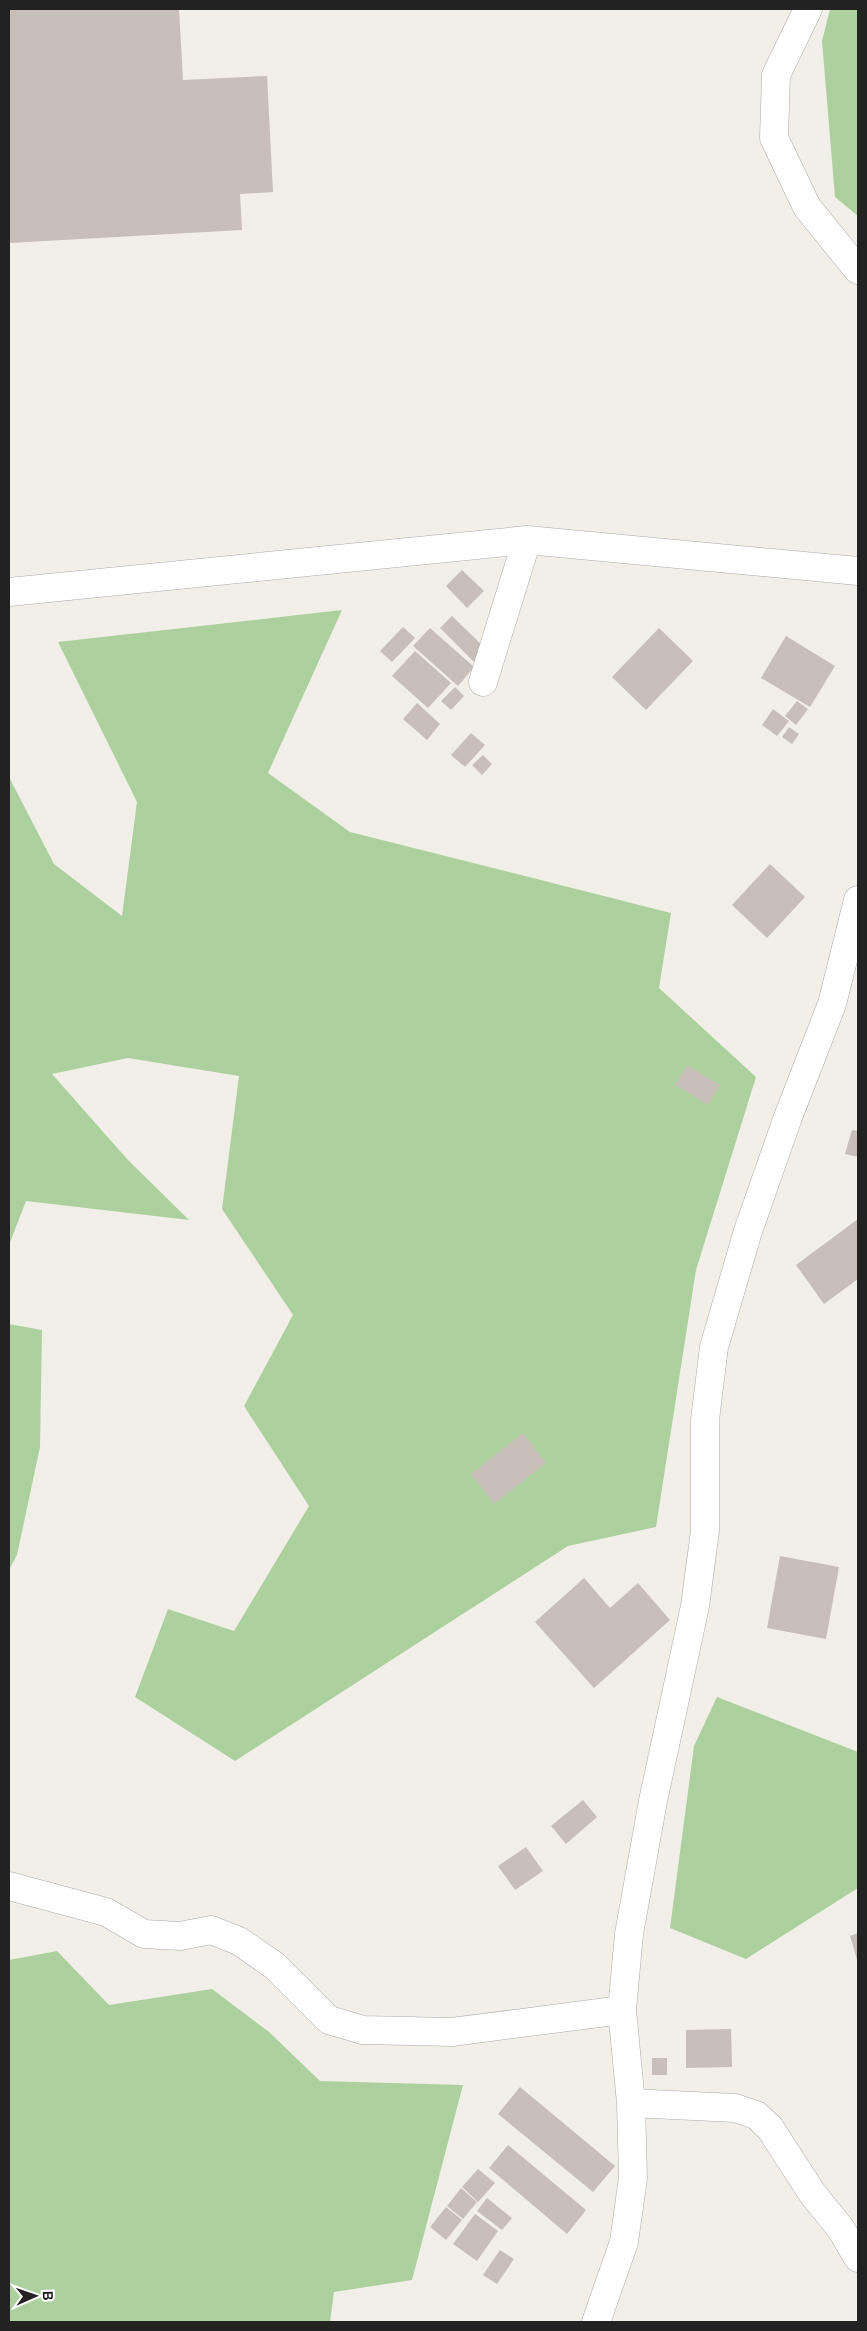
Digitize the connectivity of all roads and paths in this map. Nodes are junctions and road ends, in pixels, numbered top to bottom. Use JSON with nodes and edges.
{"nodes":[{"id":1,"x":808,"y":9,"type":"edge"},
{"id":2,"x":858,"y":270,"type":"edge"},
{"id":3,"x":527,"y":540,"type":"junction"},
{"id":4,"x":858,"y":571,"type":"edge"},
{"id":5,"x":9,"y":592,"type":"edge"},
{"id":6,"x":483,"y":682,"type":"dead end"},
{"id":7,"x":858,"y":900,"type":"edge"},
{"id":8,"x":9,"y":1886,"type":"edge"},
{"id":9,"x":622,"y":2010,"type":"junction"},
{"id":10,"x":631,"y":2103,"type":"junction"},
{"id":11,"x":858,"y":2258,"type":"edge"},
{"id":12,"x":596,"y":2322,"type":"edge"}],
"edges":[{"from":1,"to":2,"type":"street"},
{"from":3,"to":4,"type":"street"},
{"from":3,"to":5,"type":"street"},
{"from":3,"to":6,"type":"street"},
{"from":7,"to":9,"type":"street"},
{"from":8,"to":9,"type":"street"},
{"from":9,"to":10,"type":"street"},
{"from":10,"to":11,"type":"street"},
{"from":10,"to":12,"type":"street"}]}
